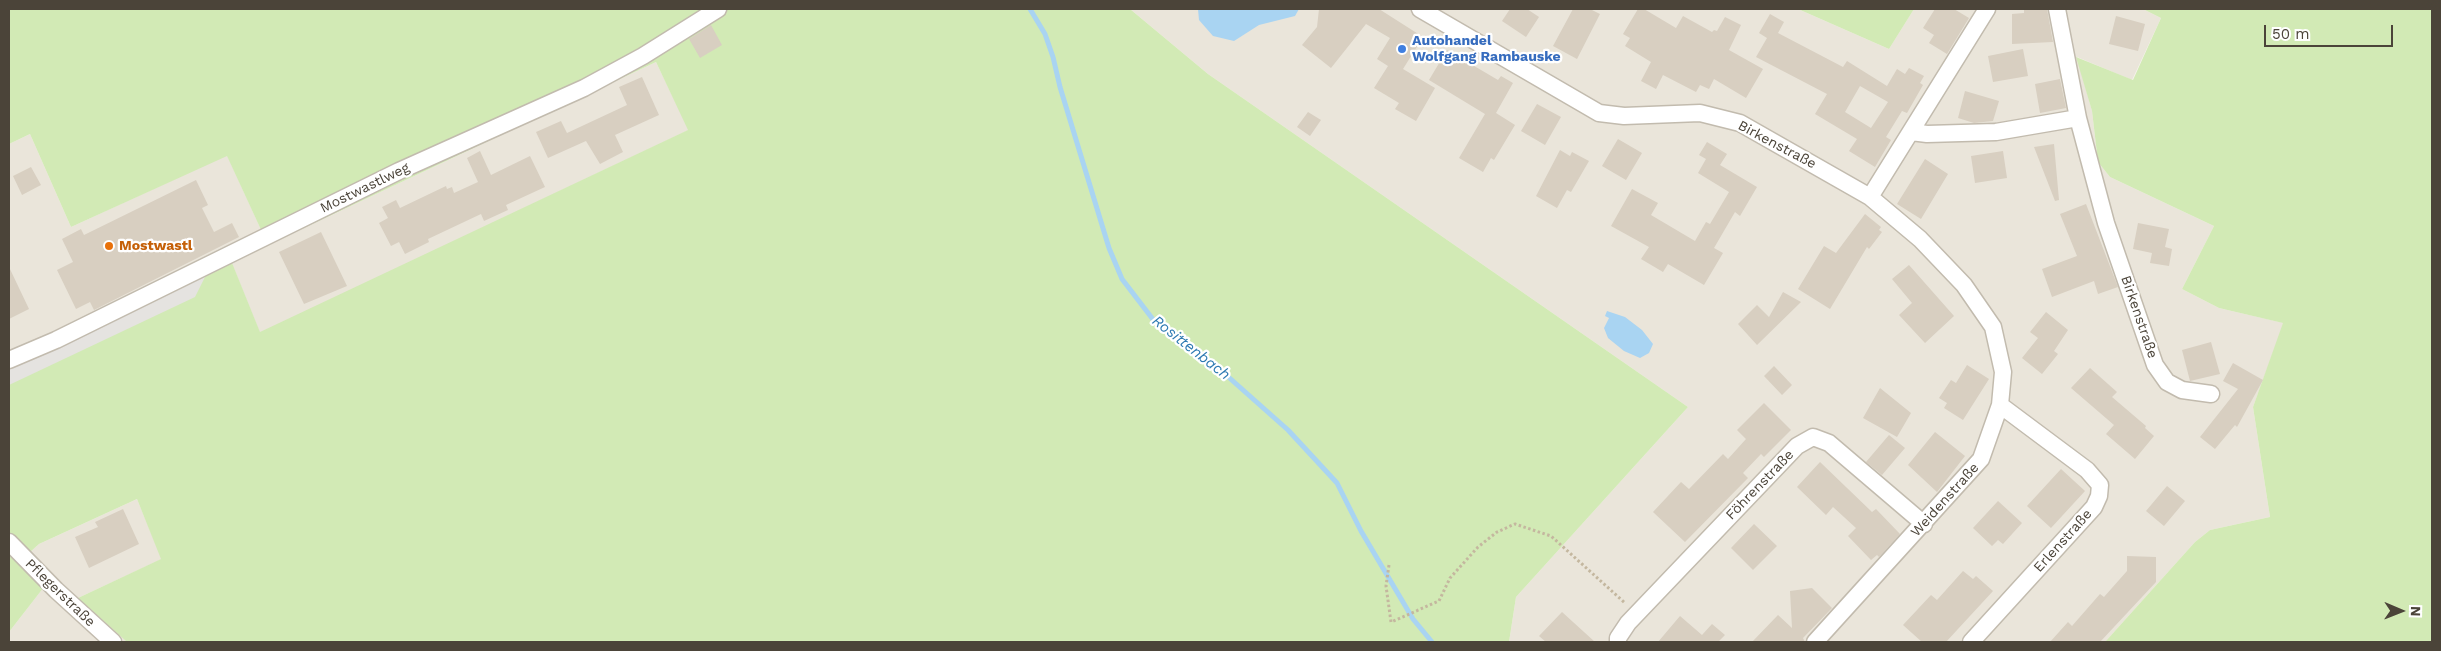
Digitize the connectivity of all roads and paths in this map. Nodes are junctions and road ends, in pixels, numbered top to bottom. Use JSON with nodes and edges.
{"nodes":[{"id":1,"x":718,"y":9,"type":"edge"},
{"id":2,"x":1420,"y":9,"type":"edge"},
{"id":3,"x":1987,"y":9,"type":"edge"},
{"id":4,"x":2057,"y":9,"type":"edge"},
{"id":5,"x":2078,"y":118,"type":"junction"},
{"id":6,"x":1911,"y":132,"type":"junction"},
{"id":7,"x":1870,"y":196,"type":"junction"},
{"id":8,"x":9,"y":360,"type":"edge"},
{"id":9,"x":2211,"y":394,"type":"dead end"},
{"id":10,"x":2000,"y":405,"type":"junction"},
{"id":11,"x":1924,"y":524,"type":"junction"},
{"id":12,"x":9,"y":542,"type":"edge"},
{"id":13,"x":1389,"y":565,"type":"dead end"},
{"id":14,"x":1637,"y":613,"type":"junction"},
{"id":15,"x":113,"y":642,"type":"edge"},
{"id":16,"x":1618,"y":642,"type":"edge"},
{"id":17,"x":1815,"y":642,"type":"edge"},
{"id":18,"x":1971,"y":642,"type":"edge"}],
"edges":[{"from":1,"to":8,"type":"street","name":"Mostwastlweg"},
{"from":2,"to":7,"type":"street","name":"Birkenstraße"},
{"from":3,"to":6,"type":"street"},
{"from":4,"to":5,"type":"street","name":"Birkenstraße"},
{"from":5,"to":6,"type":"street"},
{"from":5,"to":9,"type":"street","name":"Birkenstraße"},
{"from":6,"to":7,"type":"street"},
{"from":7,"to":10,"type":"street","name":"Weidenstraße"},
{"from":10,"to":11,"type":"street","name":"Weidenstraße"},
{"from":10,"to":18,"type":"street","name":"Erlenstraße"},
{"from":11,"to":14,"type":"street","name":"Föhrenstraße"},
{"from":11,"to":17,"type":"street","name":"Weidenstraße"},
{"from":12,"to":15,"type":"street","name":"Pflegerstraße"},
{"from":13,"to":14,"type":"path"},
{"from":14,"to":16,"type":"street","name":"Föhrenstraße"}]}
